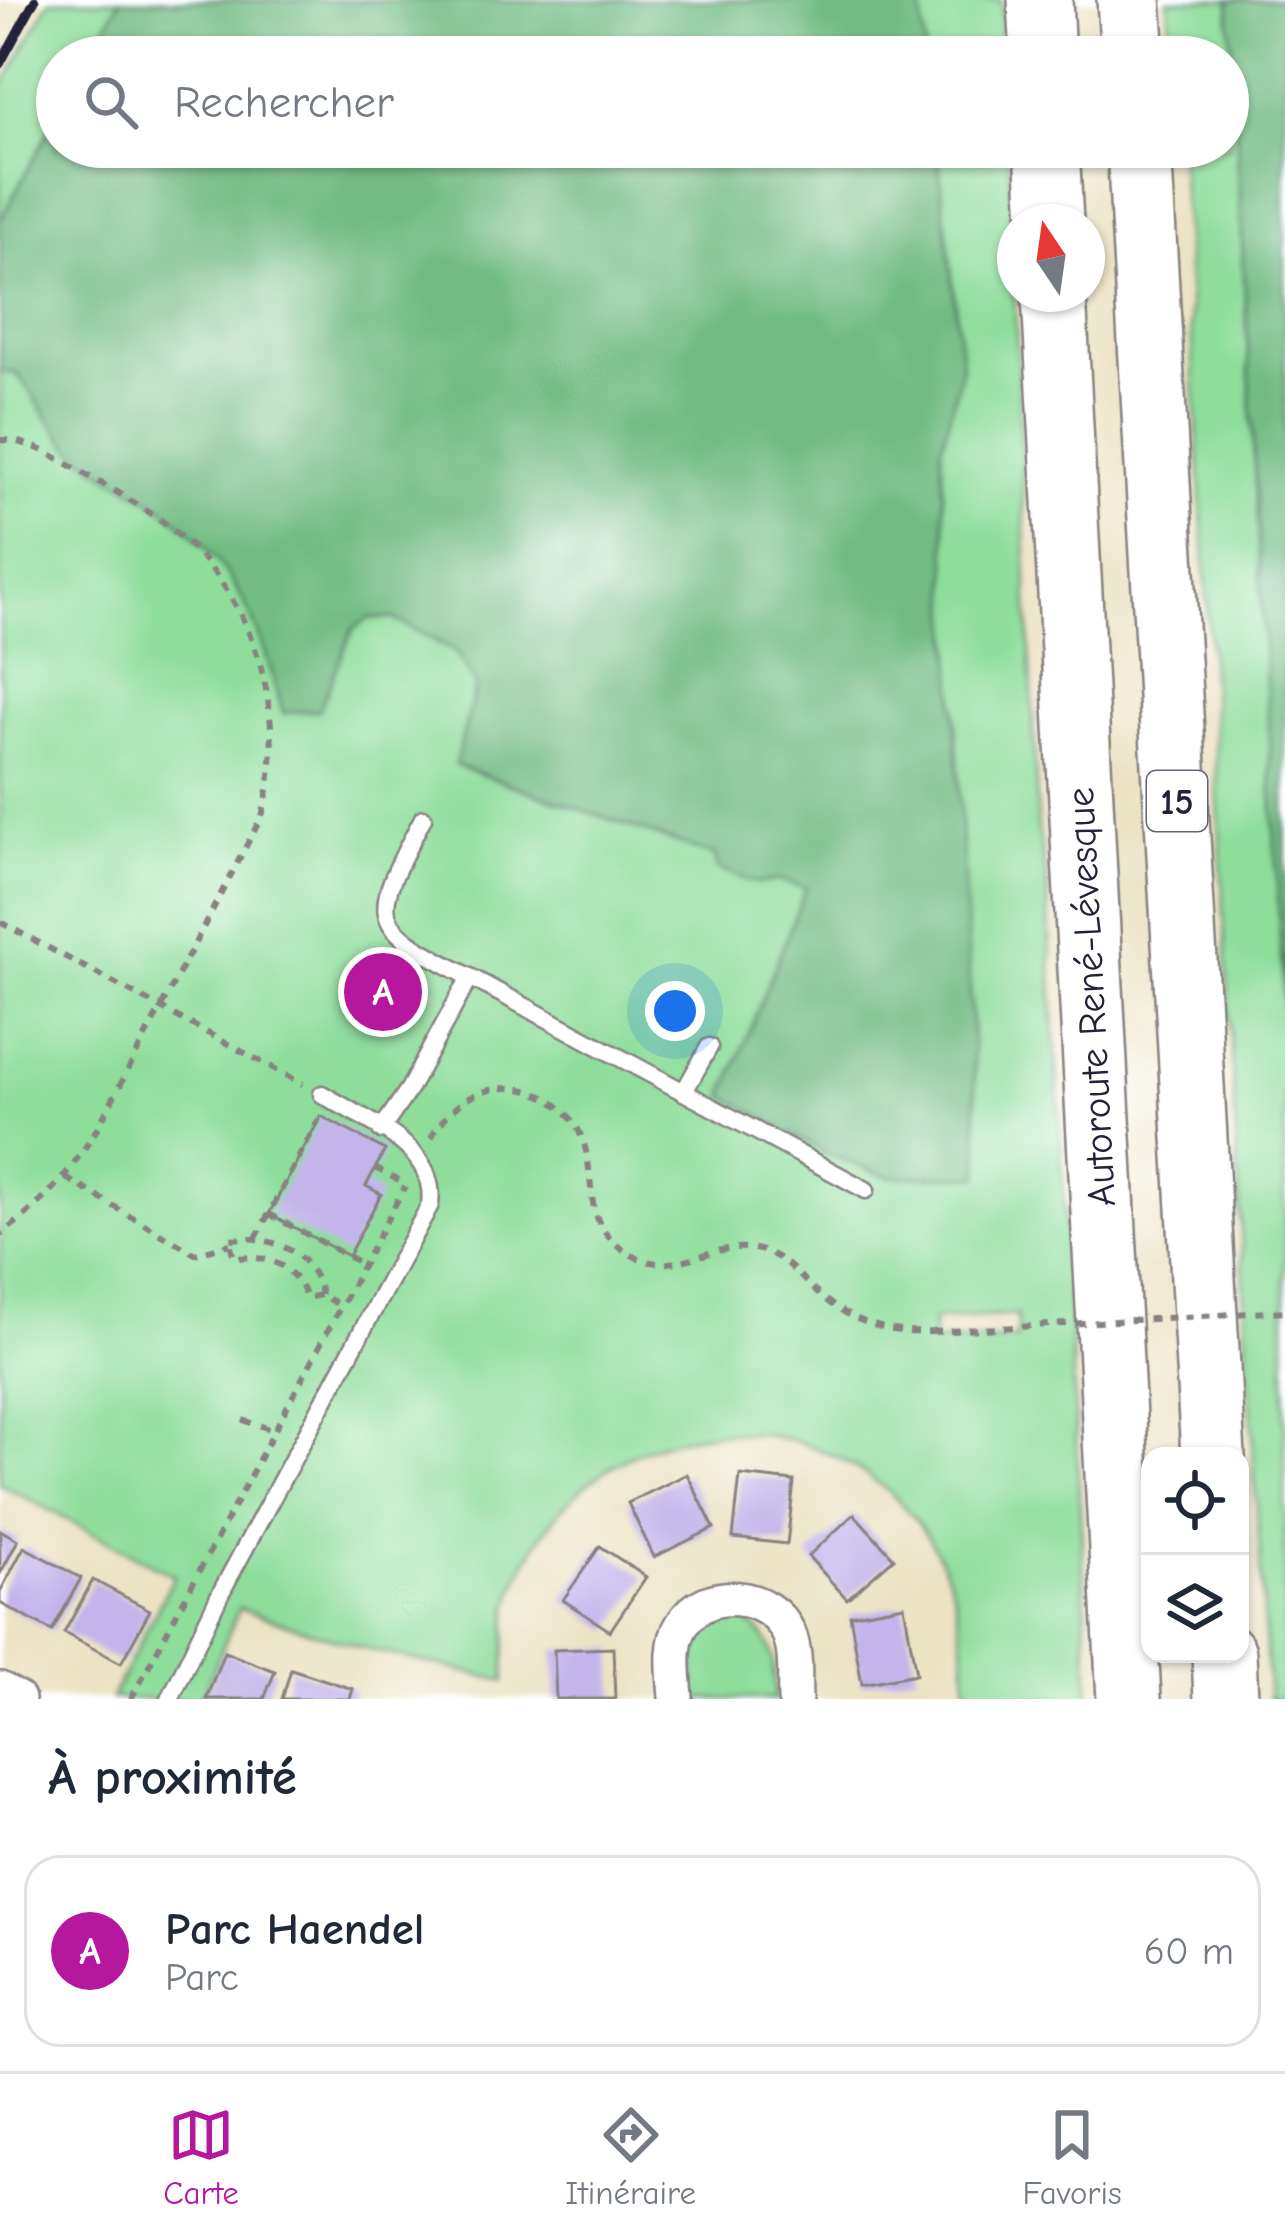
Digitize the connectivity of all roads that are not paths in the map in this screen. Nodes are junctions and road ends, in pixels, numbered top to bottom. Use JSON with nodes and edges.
{"nodes":[{"id":1,"x":1040,"y":0,"type":"edge"},
{"id":2,"x":1129,"y":0,"type":"edge"},
{"id":3,"x":1041,"y":36,"type":"edge"},
{"id":4,"x":1131,"y":36,"type":"edge"},
{"id":5,"x":1048,"y":168,"type":"edge"},
{"id":6,"x":1139,"y":168,"type":"edge"},
{"id":7,"x":1050,"y":204,"type":"edge"},
{"id":8,"x":1055,"y":312,"type":"edge"},
{"id":9,"x":423,"y":818,"type":"dead end"},
{"id":10,"x":470,"y":977,"type":"junction"},
{"id":11,"x":709,"y":1047,"type":"dead end"},
{"id":12,"x":685,"y":1090,"type":"junction"},
{"id":13,"x":326,"y":1097,"type":"road end"},
{"id":14,"x":381,"y":1130,"type":"junction"},
{"id":15,"x":866,"y":1190,"type":"dead end"},
{"id":16,"x":1212,"y":1447,"type":"edge"},
{"id":17,"x":1224,"y":1663,"type":"edge"},
{"id":18,"x":0,"y":1689,"type":"edge"},
{"id":19,"x":18,"y":1699,"type":"edge"},
{"id":20,"x":170,"y":1699,"type":"edge"},
{"id":21,"x":676,"y":1699,"type":"edge"},
{"id":22,"x":795,"y":1699,"type":"edge"},
{"id":23,"x":1129,"y":1699,"type":"edge"},
{"id":24,"x":1226,"y":1699,"type":"edge"}],
"edges":[{"from":1,"to":3,"type":"highway"},
{"from":2,"to":4,"type":"highway"},
{"from":5,"to":7,"type":"highway"},
{"from":6,"to":16,"type":"highway","number":"15"},
{"from":8,"to":23,"type":"highway","name":"Autoroute René-Lévesque"},
{"from":9,"to":10,"type":"lane"},
{"from":10,"to":12,"type":"lane"},
{"from":10,"to":14,"type":"lane"},
{"from":11,"to":12,"type":"lane"},
{"from":12,"to":15,"type":"lane"},
{"from":13,"to":14,"type":"lane"},
{"from":14,"to":20,"type":"lane"},
{"from":17,"to":24,"type":"highway"},
{"from":18,"to":19,"type":"street"},
{"from":21,"to":22,"type":"street"}]}
